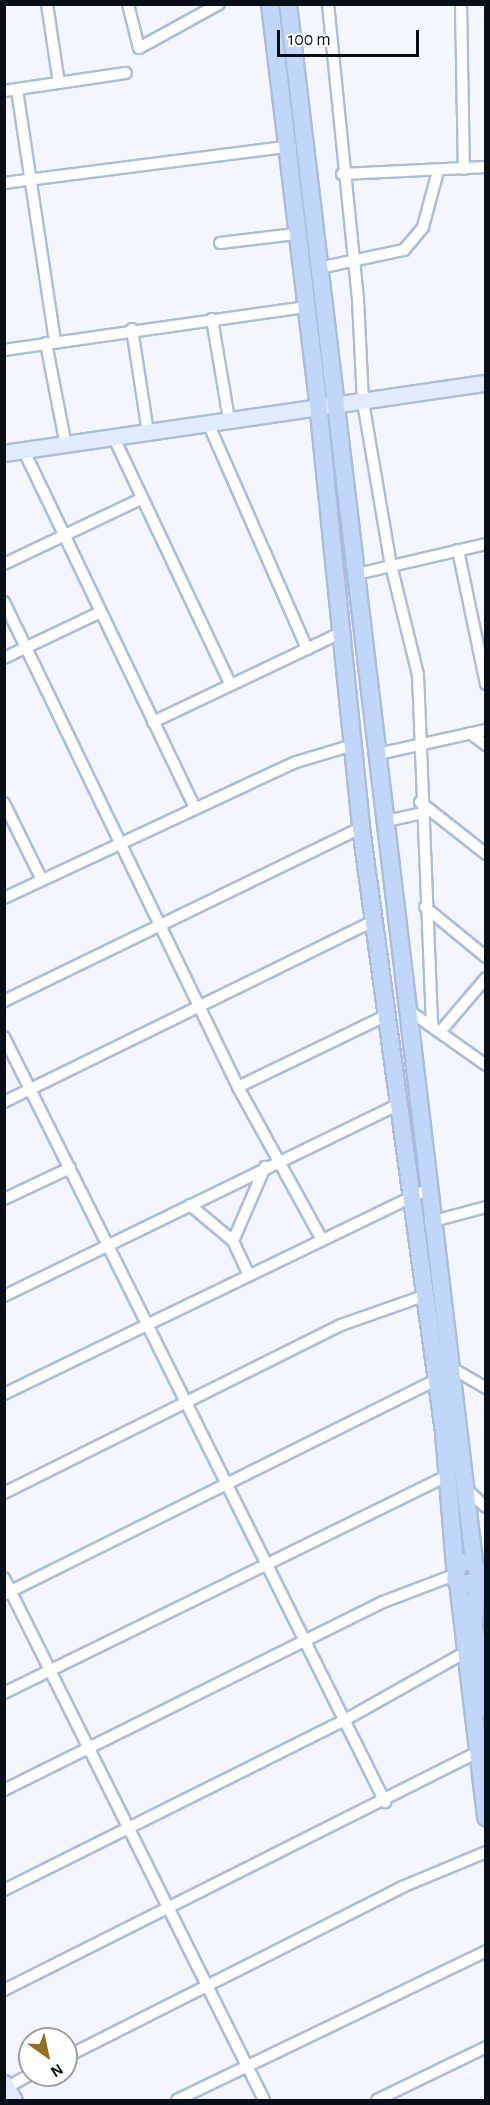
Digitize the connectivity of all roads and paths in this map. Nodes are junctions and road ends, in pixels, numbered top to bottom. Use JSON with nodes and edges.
{"nodes":[{"id":1,"x":47,"y":4,"type":"edge"},
{"id":2,"x":128,"y":4,"type":"edge"},
{"id":3,"x":219,"y":4,"type":"edge"},
{"id":4,"x":270,"y":4,"type":"edge"},
{"id":5,"x":288,"y":4,"type":"edge"},
{"id":6,"x":328,"y":4,"type":"edge"},
{"id":7,"x":461,"y":4,"type":"edge"},
{"id":8,"x":126,"y":73,"type":"dead end"},
{"id":9,"x":59,"y":83,"type":"junction"},
{"id":10,"x":17,"y":90,"type":"junction"},
{"id":11,"x":4,"y":91,"type":"edge"},
{"id":12,"x":303,"y":144,"type":"junction"},
{"id":13,"x":284,"y":146,"type":"junction"},
{"id":14,"x":486,"y":167,"type":"edge"},
{"id":15,"x":464,"y":169,"type":"junction"},
{"id":16,"x":438,"y":171,"type":"junction"},
{"id":17,"x":342,"y":174,"type":"junction"},
{"id":18,"x":30,"y":179,"type":"junction"},
{"id":19,"x":4,"y":183,"type":"edge"},
{"id":20,"x":295,"y":234,"type":"junction"},
{"id":21,"x":220,"y":243,"type":"dead end"},
{"id":22,"x":352,"y":264,"type":"junction"},
{"id":23,"x":319,"y":268,"type":"junction"},
{"id":24,"x":305,"y":307,"type":"junction"},
{"id":25,"x":212,"y":319,"type":"junction"},
{"id":26,"x":132,"y":329,"type":"junction"},
{"id":27,"x":50,"y":342,"type":"junction"},
{"id":28,"x":4,"y":350,"type":"edge"},
{"id":29,"x":486,"y":383,"type":"edge"},
{"id":30,"x":336,"y":401,"type":"junction"},
{"id":31,"x":363,"y":402,"type":"junction"},
{"id":32,"x":318,"y":403,"type":"junction"},
{"id":33,"x":229,"y":420,"type":"junction"},
{"id":34,"x":208,"y":423,"type":"junction"},
{"id":35,"x":148,"y":432,"type":"junction"},
{"id":36,"x":114,"y":438,"type":"junction"},
{"id":37,"x":66,"y":446,"type":"junction"},
{"id":38,"x":24,"y":451,"type":"junction"},
{"id":39,"x":4,"y":453,"type":"edge"},
{"id":40,"x":141,"y":499,"type":"junction"},
{"id":41,"x":64,"y":536,"type":"junction"},
{"id":42,"x":486,"y":544,"type":"edge"},
{"id":43,"x":458,"y":550,"type":"junction"},
{"id":44,"x":4,"y":564,"type":"edge"},
{"id":45,"x":391,"y":565,"type":"junction"},
{"id":46,"x":357,"y":574,"type":"junction"},
{"id":47,"x":4,"y":602,"type":"edge"},
{"id":48,"x":101,"y":612,"type":"junction"},
{"id":49,"x":338,"y":634,"type":"junction"},
{"id":50,"x":26,"y":647,"type":"junction"},
{"id":51,"x":307,"y":648,"type":"junction"},
{"id":52,"x":4,"y":658,"type":"edge"},
{"id":53,"x":486,"y":684,"type":"edge"},
{"id":54,"x":231,"y":685,"type":"junction"},
{"id":55,"x":153,"y":722,"type":"junction"},
{"id":56,"x":486,"y":729,"type":"edge"},
{"id":57,"x":470,"y":733,"type":"junction"},
{"id":58,"x":353,"y":745,"type":"junction"},
{"id":59,"x":425,"y":745,"type":"junction"},
{"id":60,"x":486,"y":745,"type":"edge"},
{"id":61,"x":378,"y":754,"type":"junction"},
{"id":62,"x":420,"y":802,"type":"junction"},
{"id":63,"x":5,"y":807,"type":"edge"},
{"id":64,"x":195,"y":808,"type":"junction"},
{"id":65,"x":420,"y":814,"type":"junction"},
{"id":66,"x":386,"y":821,"type":"junction"},
{"id":67,"x":361,"y":828,"type":"junction"},
{"id":68,"x":120,"y":842,"type":"junction"},
{"id":69,"x":486,"y":854,"type":"edge"},
{"id":70,"x":42,"y":880,"type":"junction"},
{"id":71,"x":4,"y":898,"type":"edge"},
{"id":72,"x":425,"y":907,"type":"junction"},
{"id":73,"x":376,"y":920,"type":"junction"},
{"id":74,"x":161,"y":925,"type":"junction"},
{"id":75,"x":486,"y":957,"type":"edge"},
{"id":76,"x":486,"y":978,"type":"edge"},
{"id":77,"x":4,"y":1001,"type":"edge"},
{"id":78,"x":200,"y":1005,"type":"junction"},
{"id":79,"x":408,"y":1010,"type":"junction"},
{"id":80,"x":389,"y":1014,"type":"junction"},
{"id":81,"x":436,"y":1029,"type":"junction"},
{"id":82,"x":4,"y":1037,"type":"edge"},
{"id":83,"x":486,"y":1065,"type":"edge"},
{"id":84,"x":238,"y":1087,"type":"junction"},
{"id":85,"x":31,"y":1089,"type":"junction"},
{"id":86,"x":4,"y":1102,"type":"edge"},
{"id":87,"x":400,"y":1104,"type":"junction"},
{"id":88,"x":279,"y":1159,"type":"junction"},
{"id":89,"x":265,"y":1167,"type":"junction"},
{"id":90,"x":70,"y":1168,"type":"junction"},
{"id":91,"x":419,"y":1192,"type":"junction"},
{"id":92,"x":4,"y":1199,"type":"edge"},
{"id":93,"x":190,"y":1205,"type":"junction"},
{"id":94,"x":486,"y":1207,"type":"edge"},
{"id":95,"x":430,"y":1222,"type":"junction"},
{"id":96,"x":321,"y":1239,"type":"junction"},
{"id":97,"x":233,"y":1241,"type":"junction"},
{"id":98,"x":108,"y":1245,"type":"junction"},
{"id":99,"x":248,"y":1274,"type":"junction"},
{"id":100,"x":426,"y":1295,"type":"junction"},
{"id":101,"x":4,"y":1296,"type":"edge"},
{"id":102,"x":148,"y":1324,"type":"junction"},
{"id":103,"x":450,"y":1367,"type":"junction"},
{"id":104,"x":435,"y":1381,"type":"junction"},
{"id":105,"x":486,"y":1388,"type":"edge"},
{"id":106,"x":4,"y":1394,"type":"edge"},
{"id":107,"x":185,"y":1403,"type":"junction"},
{"id":108,"x":447,"y":1476,"type":"junction"},
{"id":109,"x":224,"y":1484,"type":"junction"},
{"id":110,"x":467,"y":1490,"type":"junction"},
{"id":111,"x":4,"y":1493,"type":"edge"},
{"id":112,"x":486,"y":1507,"type":"edge"},
{"id":113,"x":264,"y":1563,"type":"junction"},
{"id":114,"x":460,"y":1576,"type":"junction"},
{"id":115,"x":4,"y":1578,"type":"edge"},
{"id":116,"x":8,"y":1592,"type":"edge"},
{"id":117,"x":479,"y":1600,"type":"edge"},
{"id":118,"x":304,"y":1642,"type":"junction"},
{"id":119,"x":476,"y":1649,"type":"edge"},
{"id":120,"x":50,"y":1671,"type":"junction"},
{"id":121,"x":4,"y":1693,"type":"edge"},
{"id":122,"x":486,"y":1709,"type":"edge"},
{"id":123,"x":343,"y":1721,"type":"junction"},
{"id":124,"x":88,"y":1750,"type":"junction"},
{"id":125,"x":476,"y":1753,"type":"junction"},
{"id":126,"x":4,"y":1791,"type":"edge"},
{"id":127,"x":385,"y":1802,"type":"junction"},
{"id":128,"x":486,"y":1817,"type":"edge"},
{"id":129,"x":128,"y":1829,"type":"junction"},
{"id":130,"x":486,"y":1852,"type":"edge"},
{"id":131,"x":4,"y":1890,"type":"edge"},
{"id":132,"x":169,"y":1909,"type":"junction"},
{"id":133,"x":486,"y":1951,"type":"edge"},
{"id":134,"x":207,"y":1984,"type":"junction"},
{"id":135,"x":4,"y":1990,"type":"edge"},
{"id":136,"x":486,"y":2047,"type":"edge"},
{"id":137,"x":78,"y":2051,"type":"edge"},
{"id":138,"x":247,"y":2067,"type":"junction"},
{"id":139,"x":177,"y":2100,"type":"edge"},
{"id":140,"x":264,"y":2100,"type":"edge"},
{"id":141,"x":377,"y":2100,"type":"edge"}],
"edges":[{"from":1,"to":9,"type":"street"},
{"from":2,"to":3,"type":"street"},
{"from":4,"to":13,"type":"main road"},
{"from":5,"to":12,"type":"main road"},
{"from":6,"to":17,"type":"street"},
{"from":7,"to":15,"type":"street"},
{"from":8,"to":9,"type":"street"},
{"from":9,"to":10,"type":"street"},
{"from":10,"to":11,"type":"street"},
{"from":10,"to":18,"type":"street"},
{"from":12,"to":13,"type":"street"},
{"from":12,"to":23,"type":"main road"},
{"from":13,"to":18,"type":"street"},
{"from":13,"to":20,"type":"main road"},
{"from":14,"to":15,"type":"street"},
{"from":15,"to":16,"type":"street"},
{"from":16,"to":17,"type":"street"},
{"from":16,"to":22,"type":"street"},
{"from":17,"to":22,"type":"street"},
{"from":18,"to":19,"type":"street"},
{"from":18,"to":27,"type":"street"},
{"from":20,"to":21,"type":"street"},
{"from":20,"to":24,"type":"main road"},
{"from":22,"to":23,"type":"street"},
{"from":22,"to":31,"type":"street"},
{"from":23,"to":30,"type":"main road"},
{"from":24,"to":25,"type":"street"},
{"from":24,"to":32,"type":"main road"},
{"from":25,"to":26,"type":"street"},
{"from":25,"to":33,"type":"street"},
{"from":26,"to":27,"type":"street"},
{"from":26,"to":35,"type":"street"},
{"from":27,"to":28,"type":"street"},
{"from":27,"to":37,"type":"street"},
{"from":29,"to":31,"type":"street"},
{"from":30,"to":31,"type":"street"},
{"from":30,"to":32,"type":"street"},
{"from":30,"to":46,"type":"main road"},
{"from":31,"to":45,"type":"street"},
{"from":32,"to":33,"type":"street"},
{"from":32,"to":49,"type":"main road"},
{"from":33,"to":34,"type":"street"},
{"from":34,"to":35,"type":"street"},
{"from":34,"to":51,"type":"street"},
{"from":35,"to":36,"type":"street"},
{"from":36,"to":37,"type":"street"},
{"from":36,"to":40,"type":"street"},
{"from":37,"to":38,"type":"street"},
{"from":38,"to":39,"type":"street"},
{"from":38,"to":41,"type":"street"},
{"from":40,"to":41,"type":"street"},
{"from":40,"to":54,"type":"street"},
{"from":41,"to":44,"type":"street"},
{"from":41,"to":48,"type":"street"},
{"from":42,"to":43,"type":"street"},
{"from":43,"to":45,"type":"street"},
{"from":43,"to":53,"type":"street"},
{"from":45,"to":46,"type":"street"},
{"from":45,"to":59,"type":"street"},
{"from":46,"to":61,"type":"main road"},
{"from":47,"to":50,"type":"street"},
{"from":48,"to":50,"type":"street"},
{"from":48,"to":55,"type":"street"},
{"from":49,"to":51,"type":"street"},
{"from":49,"to":58,"type":"main road"},
{"from":50,"to":52,"type":"street"},
{"from":50,"to":68,"type":"street"},
{"from":51,"to":54,"type":"street"},
{"from":54,"to":55,"type":"street"},
{"from":55,"to":64,"type":"street"},
{"from":56,"to":57,"type":"street"},
{"from":57,"to":59,"type":"street"},
{"from":57,"to":60,"type":"street"},
{"from":58,"to":64,"type":"street"},
{"from":58,"to":67,"type":"main road"},
{"from":59,"to":61,"type":"street"},
{"from":59,"to":62,"type":"street"},
{"from":61,"to":66,"type":"main road"},
{"from":62,"to":65,"type":"street"},
{"from":62,"to":69,"type":"street"},
{"from":63,"to":70,"type":"street"},
{"from":64,"to":68,"type":"street"},
{"from":65,"to":66,"type":"street"},
{"from":65,"to":72,"type":"street"},
{"from":66,"to":79,"type":"main road"},
{"from":67,"to":73,"type":"main road"},
{"from":67,"to":74,"type":"street"},
{"from":68,"to":70,"type":"street"},
{"from":68,"to":74,"type":"street"},
{"from":70,"to":71,"type":"street"},
{"from":72,"to":75,"type":"street"},
{"from":72,"to":81,"type":"street"},
{"from":73,"to":78,"type":"street"},
{"from":73,"to":80,"type":"main road"},
{"from":74,"to":77,"type":"street"},
{"from":74,"to":78,"type":"street"},
{"from":76,"to":81,"type":"street"},
{"from":78,"to":84,"type":"street"},
{"from":78,"to":85,"type":"street"},
{"from":79,"to":81,"type":"street"},
{"from":79,"to":91,"type":"main road"},
{"from":80,"to":84,"type":"street"},
{"from":80,"to":87,"type":"main road"},
{"from":81,"to":83,"type":"street"},
{"from":82,"to":85,"type":"street"},
{"from":84,"to":88,"type":"street"},
{"from":85,"to":86,"type":"street"},
{"from":85,"to":90,"type":"street"},
{"from":87,"to":88,"type":"street"},
{"from":87,"to":91,"type":"main road"},
{"from":88,"to":89,"type":"street"},
{"from":88,"to":96,"type":"street"},
{"from":89,"to":93,"type":"street"},
{"from":89,"to":97,"type":"street"},
{"from":90,"to":92,"type":"street"},
{"from":90,"to":98,"type":"street"},
{"from":91,"to":95,"type":"main road"},
{"from":91,"to":96,"type":"street"},
{"from":91,"to":100,"type":"main road"},
{"from":93,"to":97,"type":"street"},
{"from":93,"to":98,"type":"street"},
{"from":94,"to":95,"type":"street"},
{"from":95,"to":103,"type":"main road"},
{"from":96,"to":99,"type":"street"},
{"from":97,"to":99,"type":"street"},
{"from":98,"to":101,"type":"street"},
{"from":98,"to":102,"type":"street"},
{"from":99,"to":102,"type":"street"},
{"from":100,"to":104,"type":"main road"},
{"from":100,"to":107,"type":"street"},
{"from":102,"to":106,"type":"street"},
{"from":102,"to":107,"type":"street"},
{"from":103,"to":105,"type":"street"},
{"from":103,"to":110,"type":"main road"},
{"from":104,"to":108,"type":"main road"},
{"from":104,"to":109,"type":"street"},
{"from":107,"to":109,"type":"street"},
{"from":107,"to":111,"type":"street"},
{"from":108,"to":113,"type":"street"},
{"from":108,"to":114,"type":"main road"},
{"from":109,"to":113,"type":"street"},
{"from":109,"to":116,"type":"street"},
{"from":110,"to":112,"type":"street"},
{"from":110,"to":114,"type":"main road"},
{"from":113,"to":118,"type":"street"},
{"from":113,"to":120,"type":"street"},
{"from":114,"to":117,"type":"main road"},
{"from":114,"to":118,"type":"street"},
{"from":114,"to":119,"type":"main road"},
{"from":115,"to":116,"type":"street"},
{"from":116,"to":120,"type":"street"},
{"from":117,"to":119,"type":"main road"},
{"from":118,"to":123,"type":"street"},
{"from":118,"to":124,"type":"street"},
{"from":119,"to":122,"type":"main road"},
{"from":119,"to":123,"type":"street"},
{"from":119,"to":125,"type":"main road"},
{"from":120,"to":121,"type":"street"},
{"from":120,"to":124,"type":"street"},
{"from":123,"to":127,"type":"street"},
{"from":123,"to":129,"type":"street"},
{"from":124,"to":126,"type":"street"},
{"from":124,"to":129,"type":"street"},
{"from":125,"to":127,"type":"street"},
{"from":125,"to":128,"type":"main road"},
{"from":127,"to":132,"type":"street"},
{"from":129,"to":131,"type":"street"},
{"from":129,"to":132,"type":"street"},
{"from":130,"to":134,"type":"street"},
{"from":132,"to":134,"type":"street"},
{"from":132,"to":135,"type":"street"},
{"from":133,"to":138,"type":"street"},
{"from":134,"to":137,"type":"street"},
{"from":134,"to":138,"type":"street"},
{"from":136,"to":141,"type":"street"},
{"from":138,"to":139,"type":"street"},
{"from":138,"to":140,"type":"street"}]}
